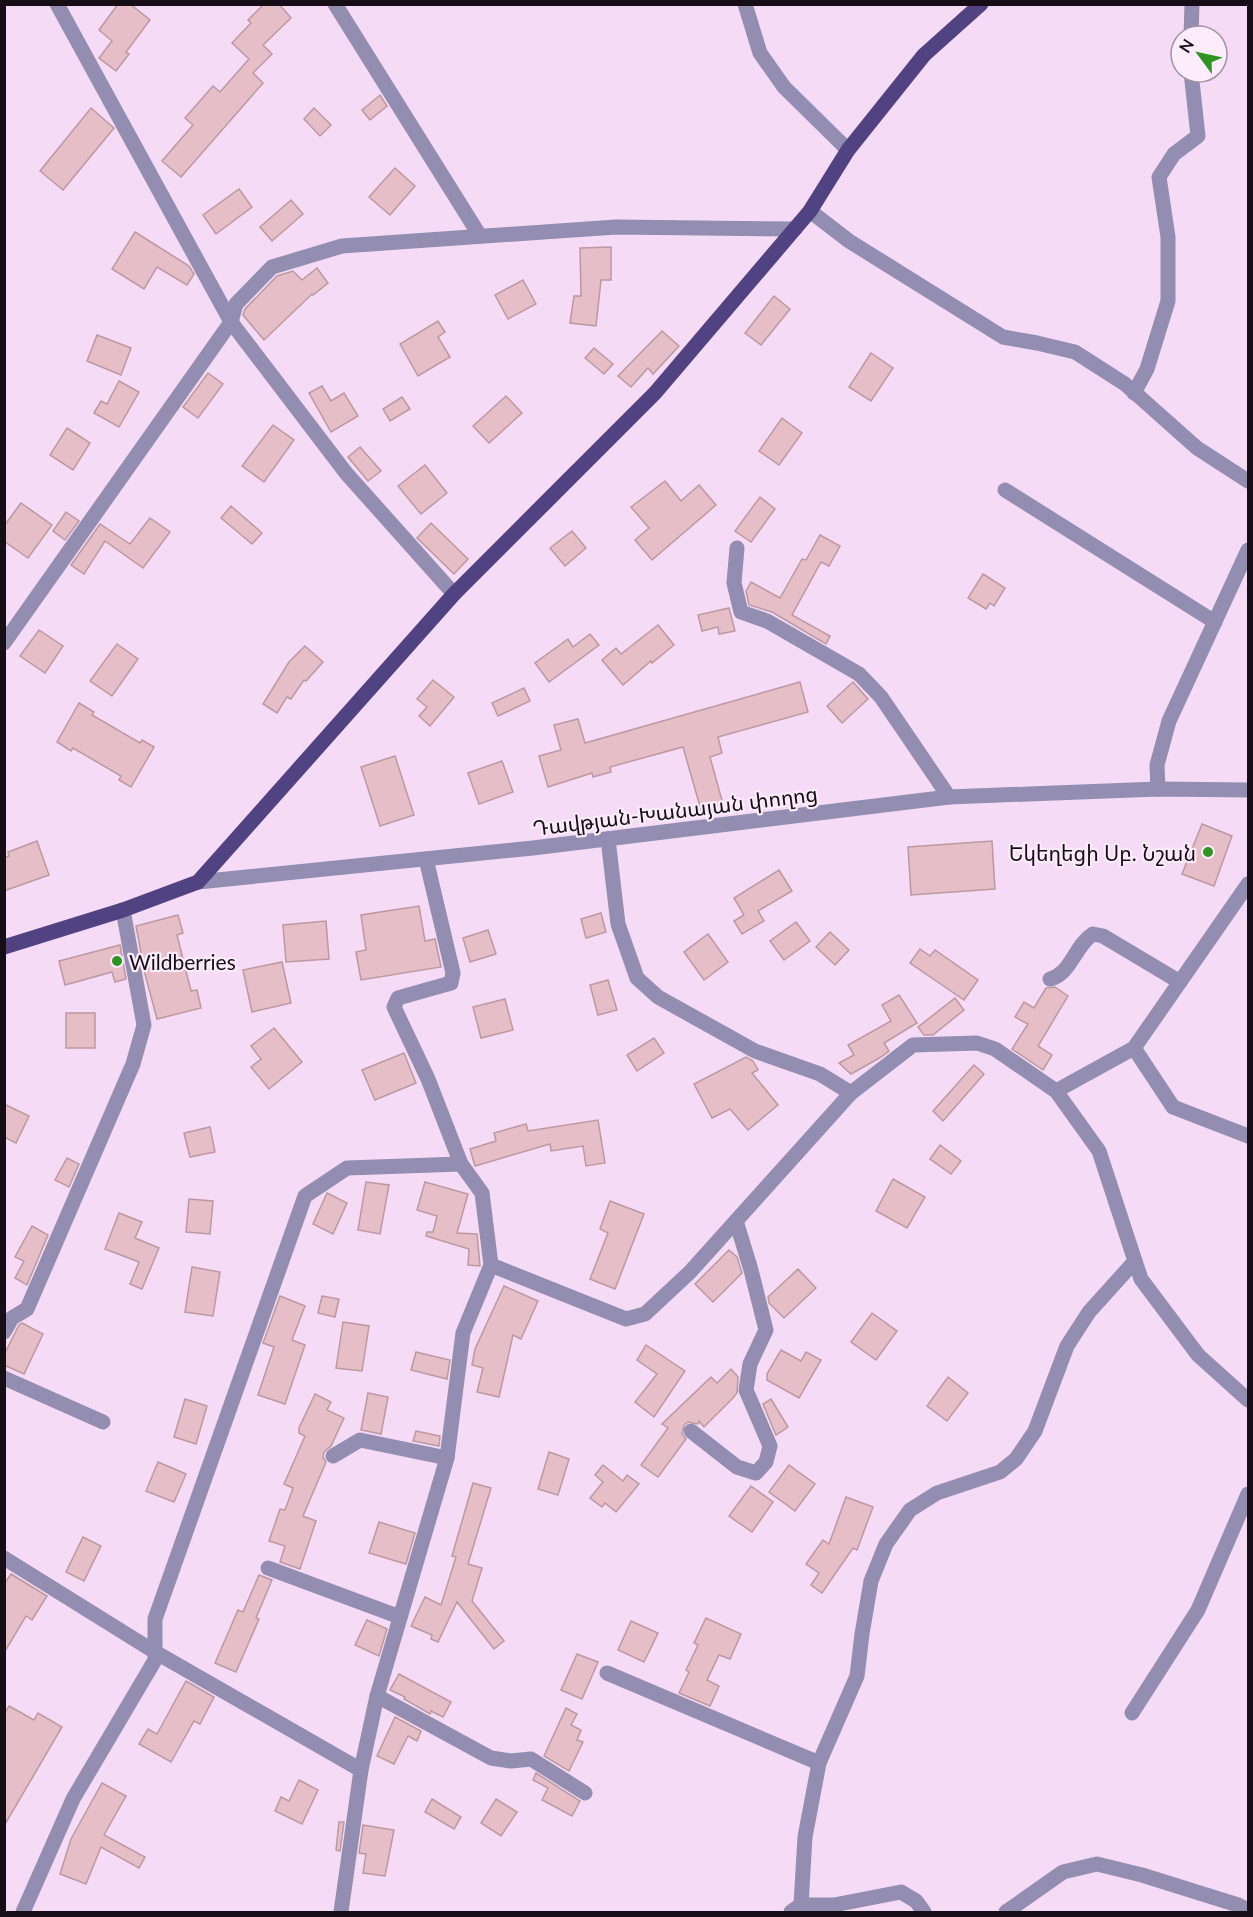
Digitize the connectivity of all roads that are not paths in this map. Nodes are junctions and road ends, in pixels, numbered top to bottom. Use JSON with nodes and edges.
{"nodes":[{"id":1,"x":57,"y":4,"type":"edge"},
{"id":2,"x":335,"y":4,"type":"edge"},
{"id":3,"x":745,"y":4,"type":"edge"},
{"id":4,"x":981,"y":4,"type":"edge"},
{"id":5,"x":1192,"y":4,"type":"edge"},
{"id":6,"x":1191,"y":24,"type":"edge"},
{"id":7,"x":1192,"y":84,"type":"edge"},
{"id":8,"x":848,"y":150,"type":"junction"},
{"id":9,"x":810,"y":211,"type":"junction"},
{"id":10,"x":795,"y":229,"type":"junction"},
{"id":11,"x":480,"y":236,"type":"junction"},
{"id":12,"x":231,"y":322,"type":"junction"},
{"id":13,"x":1134,"y":393,"type":"junction"},
{"id":14,"x":1248,"y":481,"type":"edge"},
{"id":15,"x":1005,"y":490,"type":"dead end"},
{"id":16,"x":737,"y":548,"type":"dead end"},
{"id":17,"x":1248,"y":550,"type":"edge"},
{"id":18,"x":454,"y":594,"type":"junction"},
{"id":19,"x":1215,"y":622,"type":"junction"},
{"id":20,"x":4,"y":643,"type":"edge"},
{"id":21,"x":1158,"y":789,"type":"junction"},
{"id":22,"x":1241,"y":790,"type":"edge"},
{"id":23,"x":949,"y":797,"type":"junction"},
{"id":24,"x":1248,"y":799,"type":"edge"},
{"id":25,"x":608,"y":839,"type":"junction"},
{"id":26,"x":426,"y":859,"type":"junction"},
{"id":27,"x":198,"y":882,"type":"junction"},
{"id":28,"x":1248,"y":884,"type":"edge"},
{"id":29,"x":123,"y":910,"type":"junction"},
{"id":30,"x":4,"y":947,"type":"edge"},
{"id":31,"x":1050,"y":979,"type":"dead end"},
{"id":32,"x":1180,"y":982,"type":"junction"},
{"id":33,"x":1134,"y":1048,"type":"junction"},
{"id":34,"x":1056,"y":1091,"type":"junction"},
{"id":35,"x":851,"y":1093,"type":"junction"},
{"id":36,"x":1248,"y":1136,"type":"edge"},
{"id":37,"x":461,"y":1164,"type":"junction"},
{"id":38,"x":736,"y":1221,"type":"junction"},
{"id":39,"x":1135,"y":1261,"type":"junction"},
{"id":40,"x":491,"y":1265,"type":"junction"},
{"id":41,"x":4,"y":1332,"type":"edge"},
{"id":42,"x":4,"y":1378,"type":"edge"},
{"id":43,"x":1248,"y":1400,"type":"edge"},
{"id":44,"x":103,"y":1422,"type":"dead end"},
{"id":45,"x":691,"y":1431,"type":"dead end"},
{"id":46,"x":333,"y":1456,"type":"dead end"},
{"id":47,"x":447,"y":1458,"type":"junction"},
{"id":48,"x":1248,"y":1494,"type":"edge"},
{"id":49,"x":4,"y":1558,"type":"edge"},
{"id":50,"x":268,"y":1568,"type":"dead end"},
{"id":51,"x":400,"y":1617,"type":"junction"},
{"id":52,"x":155,"y":1652,"type":"junction"},
{"id":53,"x":607,"y":1673,"type":"dead end"},
{"id":54,"x":377,"y":1696,"type":"junction"},
{"id":55,"x":1132,"y":1713,"type":"dead end"},
{"id":56,"x":819,"y":1763,"type":"junction"},
{"id":57,"x":361,"y":1770,"type":"junction"},
{"id":58,"x":585,"y":1792,"type":"dead end"},
{"id":59,"x":796,"y":1909,"type":"edge"},
{"id":60,"x":1248,"y":1910,"type":"edge"},
{"id":61,"x":23,"y":1912,"type":"edge"},
{"id":62,"x":341,"y":1912,"type":"edge"},
{"id":63,"x":924,"y":1912,"type":"edge"},
{"id":64,"x":1006,"y":1912,"type":"edge"}],
"edges":[{"from":1,"to":12,"type":"street"},
{"from":2,"to":11,"type":"street"},
{"from":3,"to":8,"type":"street"},
{"from":4,"to":8,"type":"main road"},
{"from":5,"to":6,"type":"street"},
{"from":7,"to":13,"type":"street"},
{"from":8,"to":9,"type":"main road"},
{"from":9,"to":10,"type":"main road"},
{"from":9,"to":13,"type":"street"},
{"from":10,"to":11,"type":"street"},
{"from":10,"to":18,"type":"main road"},
{"from":11,"to":12,"type":"street"},
{"from":12,"to":18,"type":"street"},
{"from":12,"to":20,"type":"street"},
{"from":13,"to":14,"type":"street"},
{"from":15,"to":19,"type":"street"},
{"from":16,"to":23,"type":"street"},
{"from":17,"to":19,"type":"street"},
{"from":18,"to":27,"type":"main road"},
{"from":19,"to":21,"type":"street"},
{"from":21,"to":22,"type":"street","name":"Դավթյան-Խանայան փողոց"},
{"from":21,"to":23,"type":"street","name":"Դավթյան-Խանայան փողոց"},
{"from":22,"to":24,"type":"street"},
{"from":23,"to":25,"type":"street","name":"Դավթյան-Խանայան փողոց"},
{"from":25,"to":26,"type":"street","name":"Դավթյան-Խանայան փողոց"},
{"from":25,"to":35,"type":"street"},
{"from":26,"to":27,"type":"street","name":"Դավթյան-Խանայան փողոց"},
{"from":26,"to":37,"type":"street"},
{"from":27,"to":29,"type":"main road"},
{"from":28,"to":32,"type":"street"},
{"from":29,"to":30,"type":"main road"},
{"from":29,"to":41,"type":"street"},
{"from":31,"to":32,"type":"street"},
{"from":32,"to":33,"type":"street"},
{"from":33,"to":34,"type":"street"},
{"from":33,"to":36,"type":"street"},
{"from":34,"to":35,"type":"street"},
{"from":34,"to":39,"type":"street"},
{"from":35,"to":38,"type":"street"},
{"from":37,"to":40,"type":"street"},
{"from":37,"to":52,"type":"street"},
{"from":38,"to":40,"type":"street"},
{"from":38,"to":45,"type":"street"},
{"from":39,"to":43,"type":"street"},
{"from":39,"to":56,"type":"street"},
{"from":40,"to":47,"type":"street"},
{"from":42,"to":44,"type":"street"},
{"from":46,"to":47,"type":"street"},
{"from":47,"to":51,"type":"street"},
{"from":48,"to":55,"type":"street"},
{"from":49,"to":52,"type":"street"},
{"from":50,"to":51,"type":"street"},
{"from":51,"to":54,"type":"street"},
{"from":52,"to":57,"type":"street"},
{"from":52,"to":61,"type":"street"},
{"from":53,"to":56,"type":"street"},
{"from":54,"to":57,"type":"street"},
{"from":54,"to":58,"type":"street"},
{"from":56,"to":59,"type":"street"},
{"from":57,"to":62,"type":"street"},
{"from":59,"to":63,"type":"street"},
{"from":60,"to":64,"type":"street"}]}
